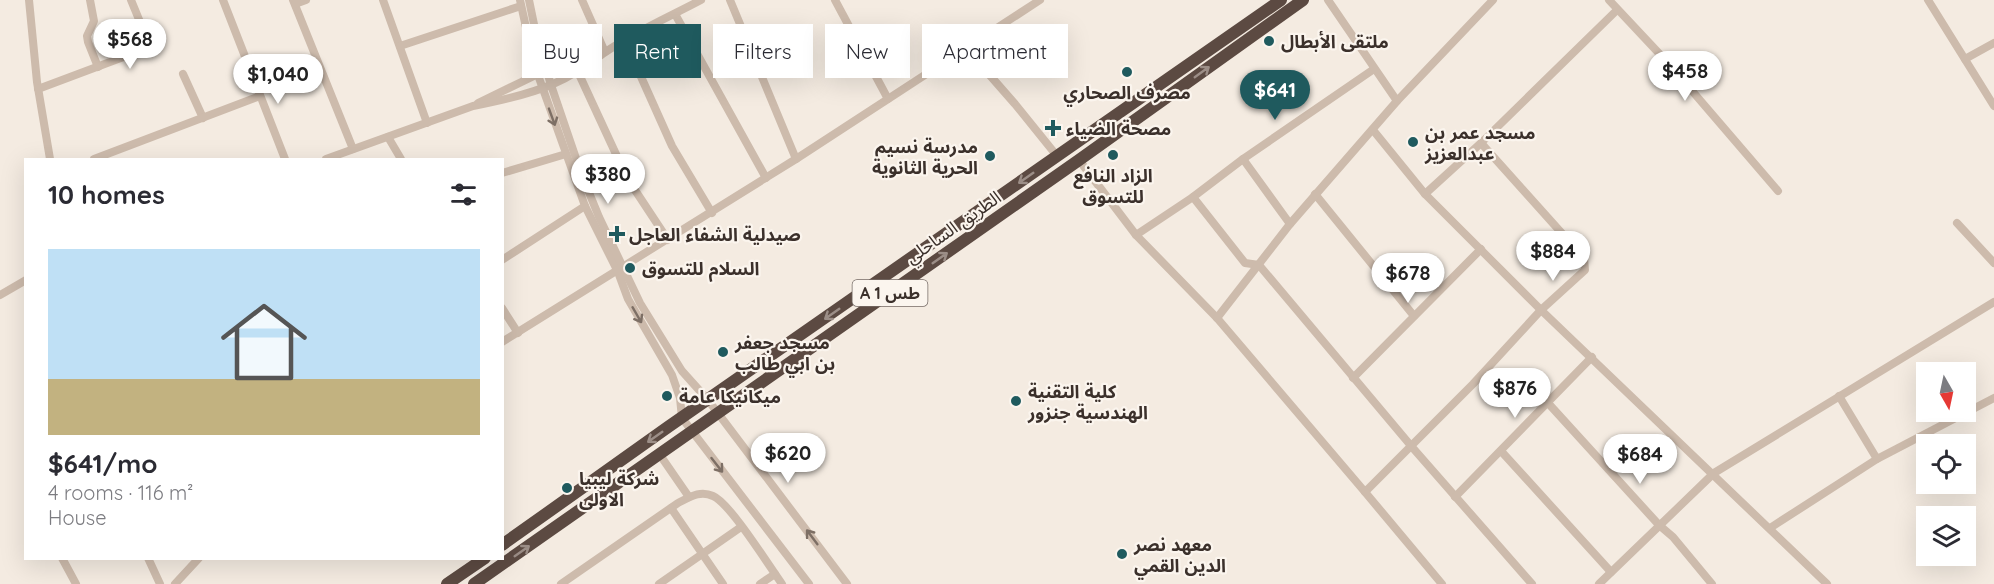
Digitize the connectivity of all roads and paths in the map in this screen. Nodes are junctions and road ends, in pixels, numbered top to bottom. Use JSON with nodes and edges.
{"nodes":[{"id":1,"x":29,"y":0,"type":"edge"},
{"id":2,"x":90,"y":0,"type":"edge"},
{"id":3,"x":131,"y":0,"type":"edge"},
{"id":4,"x":223,"y":0,"type":"edge"},
{"id":5,"x":306,"y":0,"type":"edge"},
{"id":6,"x":383,"y":0,"type":"edge"},
{"id":7,"x":529,"y":0,"type":"edge"},
{"id":8,"x":582,"y":0,"type":"edge"},
{"id":9,"x":701,"y":0,"type":"edge"},
{"id":10,"x":730,"y":0,"type":"edge"},
{"id":11,"x":835,"y":0,"type":"edge"},
{"id":12,"x":1022,"y":0,"type":"edge"},
{"id":13,"x":1040,"y":0,"type":"edge"},
{"id":14,"x":1281,"y":0,"type":"edge"},
{"id":15,"x":1303,"y":0,"type":"edge"},
{"id":16,"x":1328,"y":0,"type":"edge"},
{"id":17,"x":1493,"y":0,"type":"edge"},
{"id":18,"x":1609,"y":0,"type":"edge"},
{"id":19,"x":1928,"y":0,"type":"edge"},
{"id":20,"x":294,"y":2,"type":"edge"},
{"id":21,"x":520,"y":3,"type":"edge"},
{"id":22,"x":1025,"y":9,"type":"junction"},
{"id":23,"x":1617,"y":10,"type":"junction"},
{"id":24,"x":675,"y":14,"type":"junction"},
{"id":25,"x":527,"y":24,"type":"edge"},
{"id":26,"x":534,"y":24,"type":"edge"},
{"id":27,"x":656,"y":24,"type":"edge"},
{"id":28,"x":1002,"y":24,"type":"edge"},
{"id":29,"x":1994,"y":43,"type":"edge"},
{"id":30,"x":400,"y":46,"type":"junction"},
{"id":31,"x":614,"y":47,"type":"edge"},
{"id":32,"x":604,"y":53,"type":"joint"},
{"id":33,"x":1965,"y":59,"type":"junction"},
{"id":34,"x":98,"y":68,"type":"junction"},
{"id":35,"x":1374,"y":69,"type":"junction"},
{"id":36,"x":183,"y":74,"type":"dead end"},
{"id":37,"x":922,"y":77,"type":"edge"},
{"id":38,"x":531,"y":78,"type":"edge"},
{"id":39,"x":543,"y":78,"type":"edge"},
{"id":40,"x":565,"y":78,"type":"edge"},
{"id":41,"x":581,"y":78,"type":"edge"},
{"id":42,"x":642,"y":78,"type":"edge"},
{"id":43,"x":991,"y":78,"type":"edge"},
{"id":44,"x":546,"y":87,"type":"junction"},
{"id":45,"x":38,"y":89,"type":"junction"},
{"id":46,"x":260,"y":96,"type":"junction"},
{"id":47,"x":888,"y":99,"type":"junction"},
{"id":48,"x":1397,"y":101,"type":"junction"},
{"id":49,"x":473,"y":106,"type":"junction"},
{"id":50,"x":1994,"y":106,"type":"edge"},
{"id":51,"x":202,"y":118,"type":"junction"},
{"id":52,"x":428,"y":123,"type":"junction"},
{"id":53,"x":1373,"y":129,"type":"junction"},
{"id":54,"x":388,"y":137,"type":"junction"},
{"id":55,"x":1481,"y":143,"type":"junction"},
{"id":56,"x":353,"y":149,"type":"junction"},
{"id":57,"x":566,"y":154,"type":"junction"},
{"id":58,"x":1057,"y":156,"type":"junction"},
{"id":59,"x":50,"y":158,"type":"edge"},
{"id":60,"x":97,"y":158,"type":"edge"},
{"id":61,"x":285,"y":158,"type":"edge"},
{"id":62,"x":331,"y":158,"type":"edge"},
{"id":63,"x":400,"y":158,"type":"edge"},
{"id":64,"x":796,"y":159,"type":"junction"},
{"id":65,"x":1243,"y":159,"type":"junction"},
{"id":66,"x":1079,"y":160,"type":"junction"},
{"id":67,"x":504,"y":172,"type":"edge"},
{"id":68,"x":766,"y":178,"type":"junction"},
{"id":69,"x":1778,"y":191,"type":"dead end"},
{"id":70,"x":1425,"y":194,"type":"junction"},
{"id":71,"x":1315,"y":195,"type":"junction"},
{"id":72,"x":1193,"y":198,"type":"junction"},
{"id":73,"x":585,"y":206,"type":"junction"},
{"id":74,"x":712,"y":213,"type":"junction"},
{"id":75,"x":1957,"y":223,"type":"dead end"},
{"id":76,"x":1290,"y":224,"type":"junction"},
{"id":77,"x":1136,"y":235,"type":"junction"},
{"id":78,"x":668,"y":240,"type":"junction"},
{"id":79,"x":1481,"y":249,"type":"junction"},
{"id":80,"x":504,"y":259,"type":"edge"},
{"id":81,"x":1994,"y":263,"type":"edge"},
{"id":82,"x":1259,"y":265,"type":"junction"},
{"id":83,"x":621,"y":270,"type":"junction"},
{"id":84,"x":24,"y":281,"type":"edge"},
{"id":85,"x":0,"y":295,"type":"edge"},
{"id":86,"x":1994,"y":302,"type":"edge"},
{"id":87,"x":1541,"y":310,"type":"junction"},
{"id":88,"x":504,"y":311,"type":"edge"},
{"id":89,"x":1414,"y":316,"type":"junction"},
{"id":90,"x":1217,"y":318,"type":"junction"},
{"id":91,"x":518,"y":333,"type":"junction"},
{"id":92,"x":504,"y":341,"type":"edge"},
{"id":93,"x":1592,"y":357,"type":"junction"},
{"id":94,"x":1353,"y":378,"type":"junction"},
{"id":95,"x":1839,"y":396,"type":"junction"},
{"id":96,"x":1994,"y":398,"type":"edge"},
{"id":97,"x":708,"y":400,"type":"junction"},
{"id":98,"x":1548,"y":404,"type":"junction"},
{"id":99,"x":718,"y":414,"type":"junction"},
{"id":100,"x":682,"y":418,"type":"junction"},
{"id":101,"x":692,"y":433,"type":"junction"},
{"id":102,"x":1412,"y":447,"type":"junction"},
{"id":103,"x":1502,"y":451,"type":"junction"},
{"id":104,"x":660,"y":455,"type":"junction"},
{"id":105,"x":1877,"y":459,"type":"junction"},
{"id":106,"x":1714,"y":473,"type":"junction"},
{"id":107,"x":1365,"y":492,"type":"junction"},
{"id":108,"x":689,"y":497,"type":"junction"},
{"id":109,"x":1455,"y":497,"type":"junction"},
{"id":110,"x":671,"y":508,"type":"junction"},
{"id":111,"x":1659,"y":525,"type":"junction"},
{"id":112,"x":741,"y":527,"type":"junction"},
{"id":113,"x":1770,"y":528,"type":"junction"},
{"id":114,"x":504,"y":544,"type":"edge"},
{"id":115,"x":702,"y":555,"type":"junction"},
{"id":116,"x":63,"y":560,"type":"edge"},
{"id":117,"x":149,"y":560,"type":"edge"},
{"id":118,"x":197,"y":560,"type":"edge"},
{"id":119,"x":482,"y":560,"type":"edge"},
{"id":120,"x":1611,"y":572,"type":"junction"},
{"id":121,"x":775,"y":574,"type":"junction"},
{"id":122,"x":1603,"y":583,"type":"edge"},
{"id":123,"x":76,"y":584,"type":"edge"},
{"id":124,"x":160,"y":584,"type":"edge"},
{"id":125,"x":175,"y":584,"type":"edge"},
{"id":126,"x":447,"y":584,"type":"edge"},
{"id":127,"x":474,"y":584,"type":"edge"},
{"id":128,"x":561,"y":584,"type":"edge"},
{"id":129,"x":659,"y":584,"type":"edge"},
{"id":130,"x":723,"y":584,"type":"edge"},
{"id":131,"x":760,"y":584,"type":"edge"},
{"id":132,"x":782,"y":584,"type":"edge"},
{"id":133,"x":809,"y":584,"type":"edge"},
{"id":134,"x":848,"y":584,"type":"edge"},
{"id":135,"x":1442,"y":584,"type":"edge"},
{"id":136,"x":1532,"y":584,"type":"edge"},
{"id":137,"x":1712,"y":584,"type":"edge"},
{"id":138,"x":1827,"y":584,"type":"edge"}],
"edges":[{"from":1,"to":45,"type":"street"},
{"from":2,"to":34,"type":"street"},
{"from":3,"to":34,"type":"street"},
{"from":4,"to":46,"type":"street"},
{"from":5,"to":20,"type":"street"},
{"from":6,"to":30,"type":"street"},
{"from":7,"to":26,"type":"street"},
{"from":8,"to":32,"type":"street"},
{"from":9,"to":24,"type":"street"},
{"from":10,"to":64,"type":"street"},
{"from":11,"to":47,"type":"street"},
{"from":12,"to":22,"type":"street"},
{"from":13,"to":22,"type":"street"},
{"from":14,"to":58,"type":"highway","name":"الطريق الساحلي","number":"A 1 طس"},
{"from":66,"to":15,"type":"highway","name":"الطريق الساحلي","number":"A 1 طس","one_way":true},
{"from":16,"to":35,"type":"street"},
{"from":17,"to":48,"type":"street"},
{"from":18,"to":23,"type":"street"},
{"from":19,"to":33,"type":"street"},
{"from":20,"to":56,"type":"street"},
{"from":21,"to":25,"type":"street"},
{"from":21,"to":30,"type":"street"},
{"from":22,"to":28,"type":"street"},
{"from":23,"to":55,"type":"street"},
{"from":23,"to":69,"type":"street"},
{"from":24,"to":27,"type":"street"},
{"from":24,"to":68,"type":"street"},
{"from":29,"to":33,"type":"street"},
{"from":30,"to":52,"type":"street"},
{"from":31,"to":32,"type":"street"},
{"from":33,"to":50,"type":"street"},
{"from":34,"to":45,"type":"street"},
{"from":35,"to":48,"type":"street"},
{"from":35,"to":65,"type":"street"},
{"from":36,"to":51,"type":"street"},
{"from":37,"to":47,"type":"street"},
{"from":38,"to":49,"type":"street"},
{"from":39,"to":44,"type":"street"},
{"from":40,"to":44,"type":"street"},
{"from":41,"to":78,"type":"street"},
{"from":42,"to":74,"type":"street"},
{"from":43,"to":58,"type":"street"},
{"from":44,"to":49,"type":"street"},
{"from":44,"to":57,"type":"street","one_way":true},
{"from":44,"to":83,"type":"street"},
{"from":45,"to":59,"type":"street"},
{"from":46,"to":51,"type":"street"},
{"from":46,"to":61,"type":"street"},
{"from":47,"to":64,"type":"street"},
{"from":48,"to":53,"type":"street"},
{"from":49,"to":52,"type":"street"},
{"from":51,"to":60,"type":"street"},
{"from":52,"to":54,"type":"street"},
{"from":53,"to":70,"type":"street"},
{"from":53,"to":71,"type":"street"},
{"from":54,"to":56,"type":"street"},
{"from":54,"to":63,"type":"street"},
{"from":55,"to":70,"type":"street"},
{"from":55,"to":87,"type":"street"},
{"from":56,"to":62,"type":"street"},
{"from":57,"to":67,"type":"street"},
{"from":57,"to":73,"type":"street"},
{"from":58,"to":97,"type":"highway","name":"الطريق الساحلي","number":"A 1 طس","one_way":true},
{"from":64,"to":68,"type":"street"},
{"from":65,"to":72,"type":"street"},
{"from":65,"to":76,"type":"street"},
{"from":66,"to":77,"type":"street"},
{"from":99,"to":66,"type":"highway","name":"الطريق الساحلي","number":"A 1 طس","one_way":true},
{"from":68,"to":74,"type":"street"},
{"from":70,"to":79,"type":"street"},
{"from":71,"to":76,"type":"street"},
{"from":71,"to":89,"type":"street"},
{"from":72,"to":77,"type":"street"},
{"from":72,"to":82,"type":"street"},
{"from":73,"to":80,"type":"street"},
{"from":73,"to":83,"type":"street"},
{"from":74,"to":78,"type":"street"},
{"from":75,"to":81,"type":"street"},
{"from":76,"to":82,"type":"street"},
{"from":77,"to":90,"type":"street"},
{"from":78,"to":83,"type":"street"},
{"from":79,"to":87,"type":"street"},
{"from":79,"to":89,"type":"street"},
{"from":82,"to":90,"type":"street"},
{"from":82,"to":94,"type":"street"},
{"from":83,"to":91,"type":"street"},
{"from":83,"to":97,"type":"street"},
{"from":83,"to":100,"type":"street","one_way":true},
{"from":84,"to":85,"type":"street"},
{"from":86,"to":95,"type":"street"},
{"from":87,"to":93,"type":"street"},
{"from":87,"to":102,"type":"street"},
{"from":88,"to":91,"type":"street"},
{"from":89,"to":94,"type":"street"},
{"from":90,"to":107,"type":"street"},
{"from":91,"to":92,"type":"street"},
{"from":93,"to":98,"type":"street"},
{"from":93,"to":106,"type":"street"},
{"from":94,"to":102,"type":"street"},
{"from":95,"to":105,"type":"street"},
{"from":95,"to":106,"type":"street"},
{"from":96,"to":105,"type":"street"},
{"from":97,"to":99,"type":"street"},
{"from":97,"to":100,"type":"highway","name":"الطريق الساحلي","number":"A 1 طس"},
{"from":98,"to":103,"type":"street"},
{"from":98,"to":111,"type":"street"},
{"from":99,"to":101,"type":"highway","name":"الطريق الساحلي","number":"A 1 طس"},
{"from":134,"to":99,"type":"street","one_way":true},
{"from":100,"to":101,"type":"street"},
{"from":100,"to":114,"type":"highway","name":"الطريق الساحلي","number":"A 1 طس","one_way":true},
{"from":101,"to":104,"type":"highway","name":"الطريق الساحلي","number":"A 1 طس"},
{"from":101,"to":133,"type":"street","one_way":true},
{"from":102,"to":107,"type":"street"},
{"from":102,"to":109,"type":"street"},
{"from":103,"to":109,"type":"street"},
{"from":103,"to":120,"type":"street"},
{"from":104,"to":108,"type":"street"},
{"from":127,"to":104,"type":"highway","name":"الطريق الساحلي","number":"A 1 طس","one_way":true},
{"from":105,"to":113,"type":"street"},
{"from":106,"to":111,"type":"street"},
{"from":106,"to":113,"type":"street"},
{"from":107,"to":135,"type":"street"},
{"from":108,"to":110,"type":"street"},
{"from":108,"to":112,"type":"street"},
{"from":109,"to":136,"type":"street"},
{"from":110,"to":115,"type":"street"},
{"from":110,"to":128,"type":"street"},
{"from":111,"to":120,"type":"street"},
{"from":111,"to":137,"type":"street"},
{"from":112,"to":115,"type":"street"},
{"from":112,"to":121,"type":"street"},
{"from":113,"to":138,"type":"street"},
{"from":115,"to":129,"type":"street"},
{"from":115,"to":130,"type":"street"},
{"from":116,"to":123,"type":"street"},
{"from":117,"to":124,"type":"street"},
{"from":118,"to":125,"type":"street"},
{"from":119,"to":126,"type":"highway"},
{"from":120,"to":122,"type":"street"},
{"from":121,"to":131,"type":"street"},
{"from":121,"to":132,"type":"street"}]}
